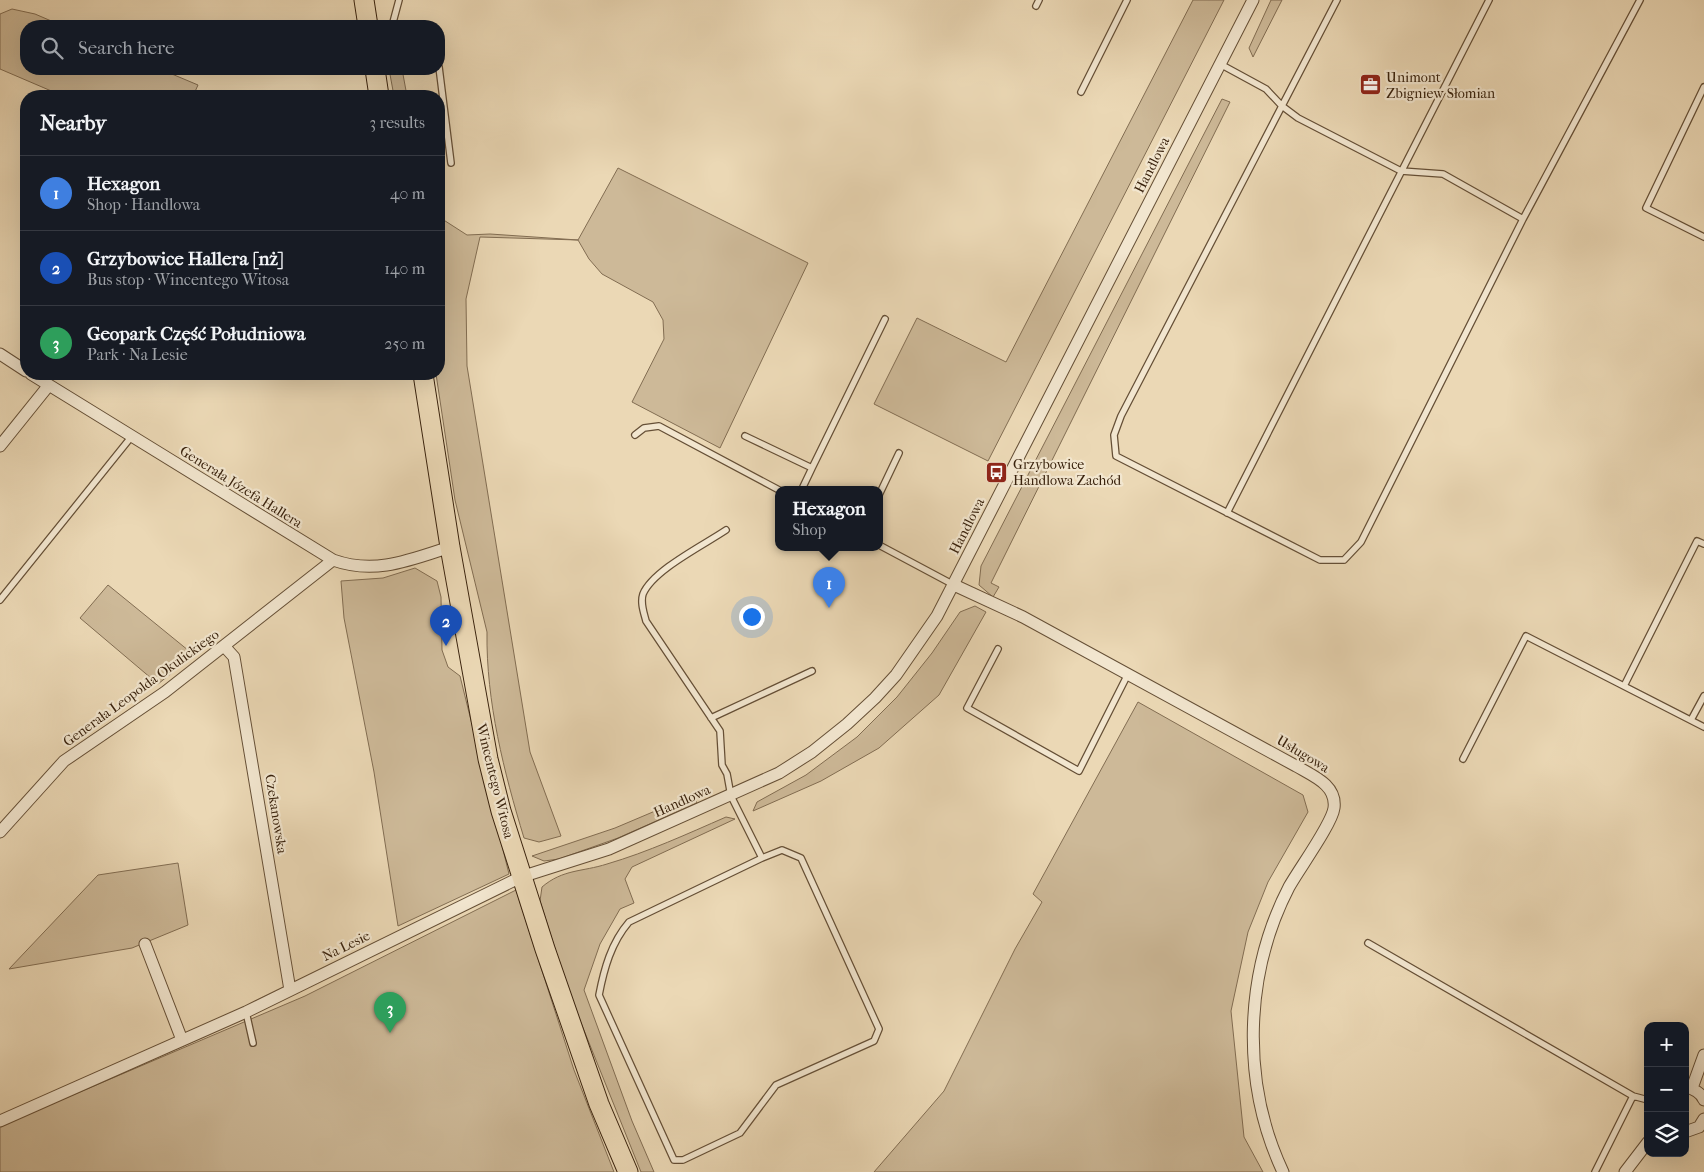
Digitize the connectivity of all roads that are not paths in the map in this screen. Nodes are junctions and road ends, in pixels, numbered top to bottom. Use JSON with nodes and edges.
{"nodes":[{"id":1,"x":364,"y":0,"type":"edge"},
{"id":2,"x":398,"y":0,"type":"edge"},
{"id":3,"x":1127,"y":0,"type":"edge"},
{"id":4,"x":1253,"y":0,"type":"edge"},
{"id":5,"x":1337,"y":0,"type":"edge"},
{"id":6,"x":1489,"y":0,"type":"edge"},
{"id":7,"x":1640,"y":0,"type":"edge"},
{"id":8,"x":367,"y":20,"type":"edge"},
{"id":9,"x":393,"y":20,"type":"edge"},
{"id":10,"x":1220,"y":64,"type":"junction"},
{"id":11,"x":376,"y":75,"type":"edge"},
{"id":12,"x":440,"y":75,"type":"edge"},
{"id":13,"x":1704,"y":87,"type":"edge"},
{"id":14,"x":378,"y":90,"type":"edge"},
{"id":15,"x":442,"y":90,"type":"edge"},
{"id":16,"x":1081,"y":92,"type":"dead end"},
{"id":17,"x":1282,"y":106,"type":"junction"},
{"id":18,"x":445,"y":111,"type":"edge"},
{"id":19,"x":452,"y":164,"type":"dead end"},
{"id":20,"x":1401,"y":171,"type":"junction"},
{"id":21,"x":1523,"y":218,"type":"junction"},
{"id":22,"x":1704,"y":237,"type":"edge"},
{"id":23,"x":886,"y":319,"type":"dead end"},
{"id":24,"x":0,"y":354,"type":"edge"},
{"id":25,"x":20,"y":367,"type":"edge"},
{"id":26,"x":41,"y":380,"type":"edge"},
{"id":27,"x":424,"y":380,"type":"edge"},
{"id":28,"x":49,"y":385,"type":"junction"},
{"id":29,"x":635,"y":435,"type":"dead end"},
{"id":30,"x":132,"y":436,"type":"junction"},
{"id":31,"x":745,"y":436,"type":"dead end"},
{"id":32,"x":0,"y":446,"type":"edge"},
{"id":33,"x":899,"y":453,"type":"dead end"},
{"id":34,"x":812,"y":468,"type":"junction"},
{"id":35,"x":803,"y":486,"type":"edge"},
{"id":36,"x":883,"y":487,"type":"edge"},
{"id":37,"x":775,"y":488,"type":"edge"},
{"id":38,"x":1227,"y":513,"type":"junction"},
{"id":39,"x":726,"y":530,"type":"dead end"},
{"id":40,"x":1704,"y":544,"type":"edge"},
{"id":41,"x":883,"y":546,"type":"edge"},
{"id":42,"x":450,"y":547,"type":"junction"},
{"id":43,"x":333,"y":560,"type":"junction"},
{"id":44,"x":954,"y":585,"type":"junction"},
{"id":45,"x":0,"y":600,"type":"edge"},
{"id":46,"x":224,"y":646,"type":"junction"},
{"id":47,"x":998,"y":649,"type":"dead end"},
{"id":48,"x":812,"y":672,"type":"dead end"},
{"id":49,"x":1128,"y":674,"type":"junction"},
{"id":50,"x":1624,"y":686,"type":"junction"},
{"id":51,"x":1704,"y":696,"type":"edge"},
{"id":52,"x":711,"y":718,"type":"junction"},
{"id":53,"x":1691,"y":720,"type":"junction"},
{"id":54,"x":1704,"y":727,"type":"edge"},
{"id":55,"x":1463,"y":759,"type":"dead end"},
{"id":56,"x":730,"y":796,"type":"junction"},
{"id":57,"x":0,"y":832,"type":"edge"},
{"id":58,"x":762,"y":858,"type":"junction"},
{"id":59,"x":521,"y":877,"type":"junction"},
{"id":60,"x":1368,"y":943,"type":"dead end"},
{"id":61,"x":145,"y":944,"type":"dead end"},
{"id":62,"x":290,"y":990,"type":"junction"},
{"id":63,"x":246,"y":1012,"type":"junction"},
{"id":64,"x":182,"y":1040,"type":"junction"},
{"id":65,"x":253,"y":1043,"type":"dead end"},
{"id":66,"x":1704,"y":1055,"type":"edge"},
{"id":67,"x":1689,"y":1088,"type":"edge"},
{"id":68,"x":1633,"y":1096,"type":"junction"},
{"id":69,"x":1644,"y":1099,"type":"edge"},
{"id":70,"x":1704,"y":1100,"type":"edge"},
{"id":71,"x":0,"y":1121,"type":"edge"},
{"id":72,"x":1702,"y":1126,"type":"edge"},
{"id":73,"x":1689,"y":1131,"type":"edge"},
{"id":74,"x":1644,"y":1147,"type":"edge"},
{"id":75,"x":628,"y":1172,"type":"edge"},
{"id":76,"x":1283,"y":1172,"type":"edge"},
{"id":77,"x":1595,"y":1172,"type":"edge"},
{"id":78,"x":1625,"y":1172,"type":"edge"}],
"edges":[{"from":1,"to":8,"type":"main road"},
{"from":2,"to":9,"type":"lane"},
{"from":3,"to":16,"type":"lane"},
{"from":4,"to":10,"type":"street","name":"Handlowa"},
{"from":5,"to":17,"type":"lane"},
{"from":6,"to":20,"type":"lane"},
{"from":7,"to":21,"type":"lane"},
{"from":10,"to":17,"type":"lane"},
{"from":10,"to":44,"type":"street","name":"Handlowa"},
{"from":11,"to":14,"type":"main road"},
{"from":12,"to":15,"type":"lane"},
{"from":13,"to":22,"type":"lane"},
{"from":17,"to":20,"type":"lane"},
{"from":17,"to":38,"type":"lane"},
{"from":18,"to":19,"type":"lane"},
{"from":20,"to":21,"type":"lane"},
{"from":20,"to":38,"type":"lane"},
{"from":21,"to":38,"type":"lane"},
{"from":23,"to":34,"type":"lane"},
{"from":24,"to":25,"type":"street"},
{"from":26,"to":28,"type":"street","name":"Generała Józefa Hallera"},
{"from":27,"to":42,"type":"main road","name":"Wincentego Witosa"},
{"from":28,"to":30,"type":"street","name":"Generała Józefa Hallera"},
{"from":28,"to":32,"type":"street"},
{"from":29,"to":37,"type":"lane"},
{"from":30,"to":43,"type":"street","name":"Generała Józefa Hallera"},
{"from":30,"to":45,"type":"lane"},
{"from":31,"to":34,"type":"lane"},
{"from":33,"to":36,"type":"lane"},
{"from":34,"to":35,"type":"lane"},
{"from":39,"to":52,"type":"lane"},
{"from":40,"to":50,"type":"lane"},
{"from":41,"to":44,"type":"lane"},
{"from":42,"to":43,"type":"street","name":"Generała Józefa Hallera"},
{"from":42,"to":59,"type":"main road","name":"Wincentego Witosa"},
{"from":43,"to":46,"type":"street","name":"Generała Leopolda Okulickiego"},
{"from":44,"to":49,"type":"street","name":"Usługowa"},
{"from":44,"to":56,"type":"street","name":"Handlowa"},
{"from":46,"to":57,"type":"street","name":"Generała Leopolda Okulickiego"},
{"from":46,"to":62,"type":"street","name":"Czekanowska"},
{"from":47,"to":49,"type":"lane"},
{"from":48,"to":52,"type":"lane"},
{"from":49,"to":76,"type":"street","name":"Usługowa"},
{"from":50,"to":53,"type":"lane"},
{"from":50,"to":55,"type":"lane"},
{"from":51,"to":53,"type":"lane"},
{"from":52,"to":56,"type":"lane"},
{"from":53,"to":54,"type":"lane"},
{"from":56,"to":58,"type":"lane"},
{"from":56,"to":59,"type":"street","name":"Handlowa"},
{"from":58,"to":58,"type":"lane"},
{"from":59,"to":62,"type":"street","name":"Na Lesie"},
{"from":59,"to":75,"type":"main road","name":"Wincentego Witosa"},
{"from":60,"to":68,"type":"lane"},
{"from":61,"to":64,"type":"street"},
{"from":62,"to":63,"type":"street","name":"Na Lesie"},
{"from":63,"to":64,"type":"street","name":"Na Lesie"},
{"from":63,"to":65,"type":"lane"},
{"from":64,"to":71,"type":"street","name":"Na Lesie"},
{"from":66,"to":67,"type":"street"},
{"from":67,"to":70,"type":"street"},
{"from":68,"to":69,"type":"lane"},
{"from":68,"to":77,"type":"lane"},
{"from":72,"to":73,"type":"street"},
{"from":74,"to":78,"type":"street"}]}
